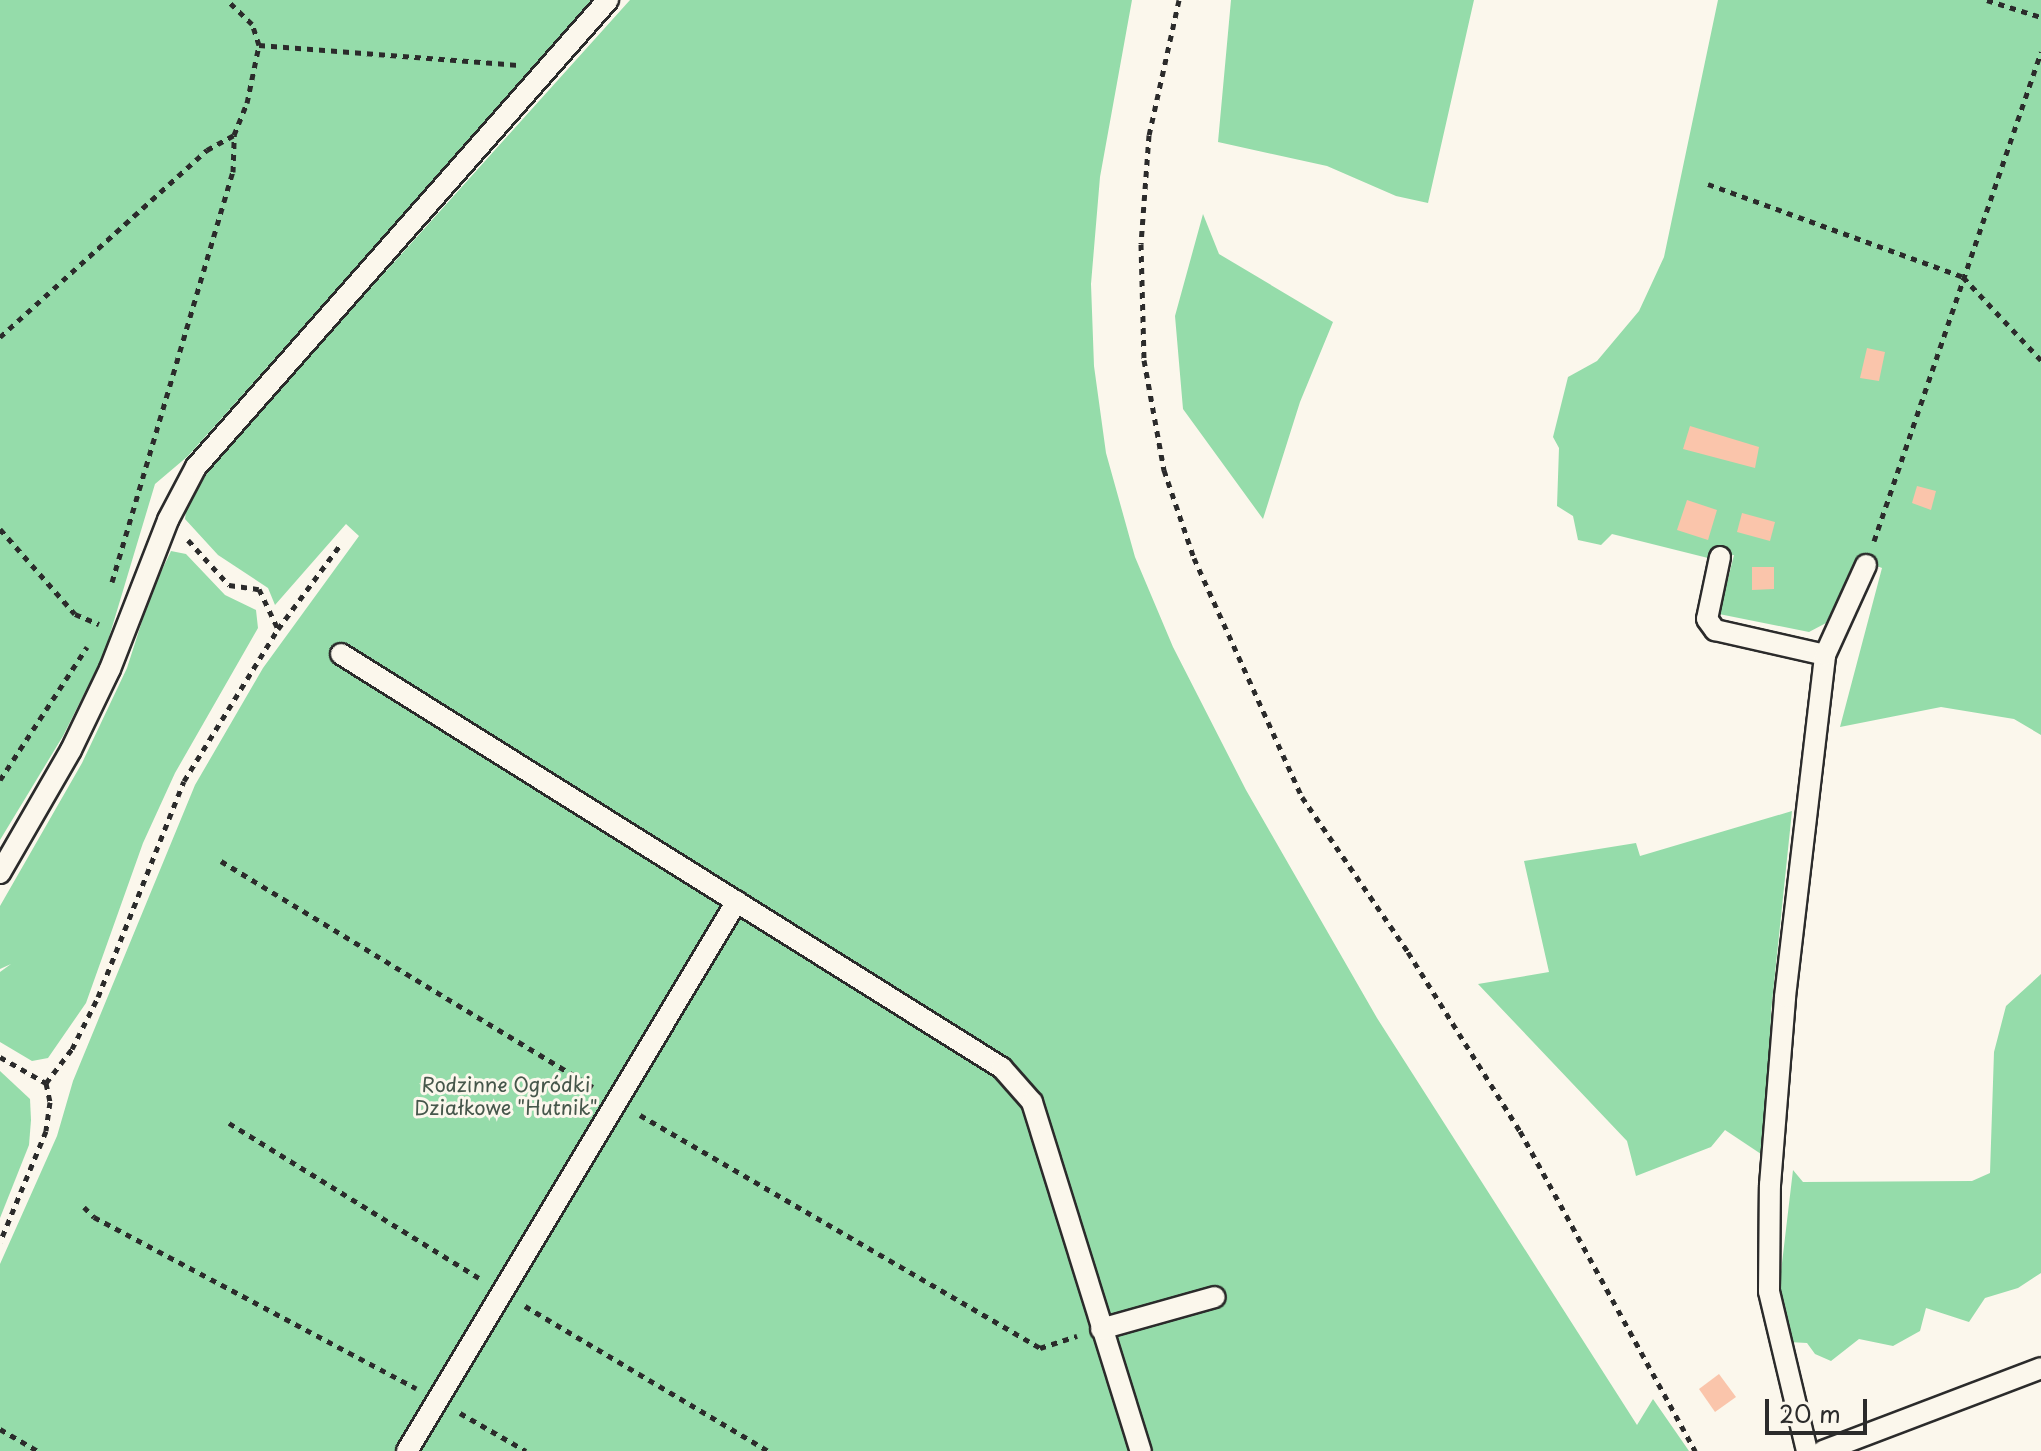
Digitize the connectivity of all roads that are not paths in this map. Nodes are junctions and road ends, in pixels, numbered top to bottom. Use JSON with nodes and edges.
{"nodes":[{"id":1,"x":608,"y":0,"type":"edge"},
{"id":2,"x":1720,"y":557,"type":"dead end"},
{"id":3,"x":1866,"y":565,"type":"road end"},
{"id":4,"x":341,"y":654,"type":"dead end"},
{"id":5,"x":1825,"y":655,"type":"junction"},
{"id":6,"x":0,"y":873,"type":"edge"},
{"id":7,"x":737,"y":901,"type":"junction"},
{"id":8,"x":1215,"y":1297,"type":"dead end"},
{"id":9,"x":1101,"y":1329,"type":"junction"},
{"id":10,"x":2041,"y":1368,"type":"edge"},
{"id":11,"x":407,"y":1451,"type":"edge"},
{"id":12,"x":1141,"y":1451,"type":"edge"},
{"id":13,"x":1807,"y":1451,"type":"edge"},
{"id":14,"x":1823,"y":1451,"type":"edge"}],
"edges":[{"from":1,"to":6,"type":"lane"},
{"from":2,"to":5,"type":"lane"},
{"from":3,"to":5,"type":"lane"},
{"from":4,"to":7,"type":"lane"},
{"from":5,"to":13,"type":"lane"},
{"from":7,"to":9,"type":"lane"},
{"from":7,"to":11,"type":"lane"},
{"from":8,"to":9,"type":"lane"},
{"from":9,"to":12,"type":"lane"},
{"from":10,"to":14,"type":"lane"}]}
